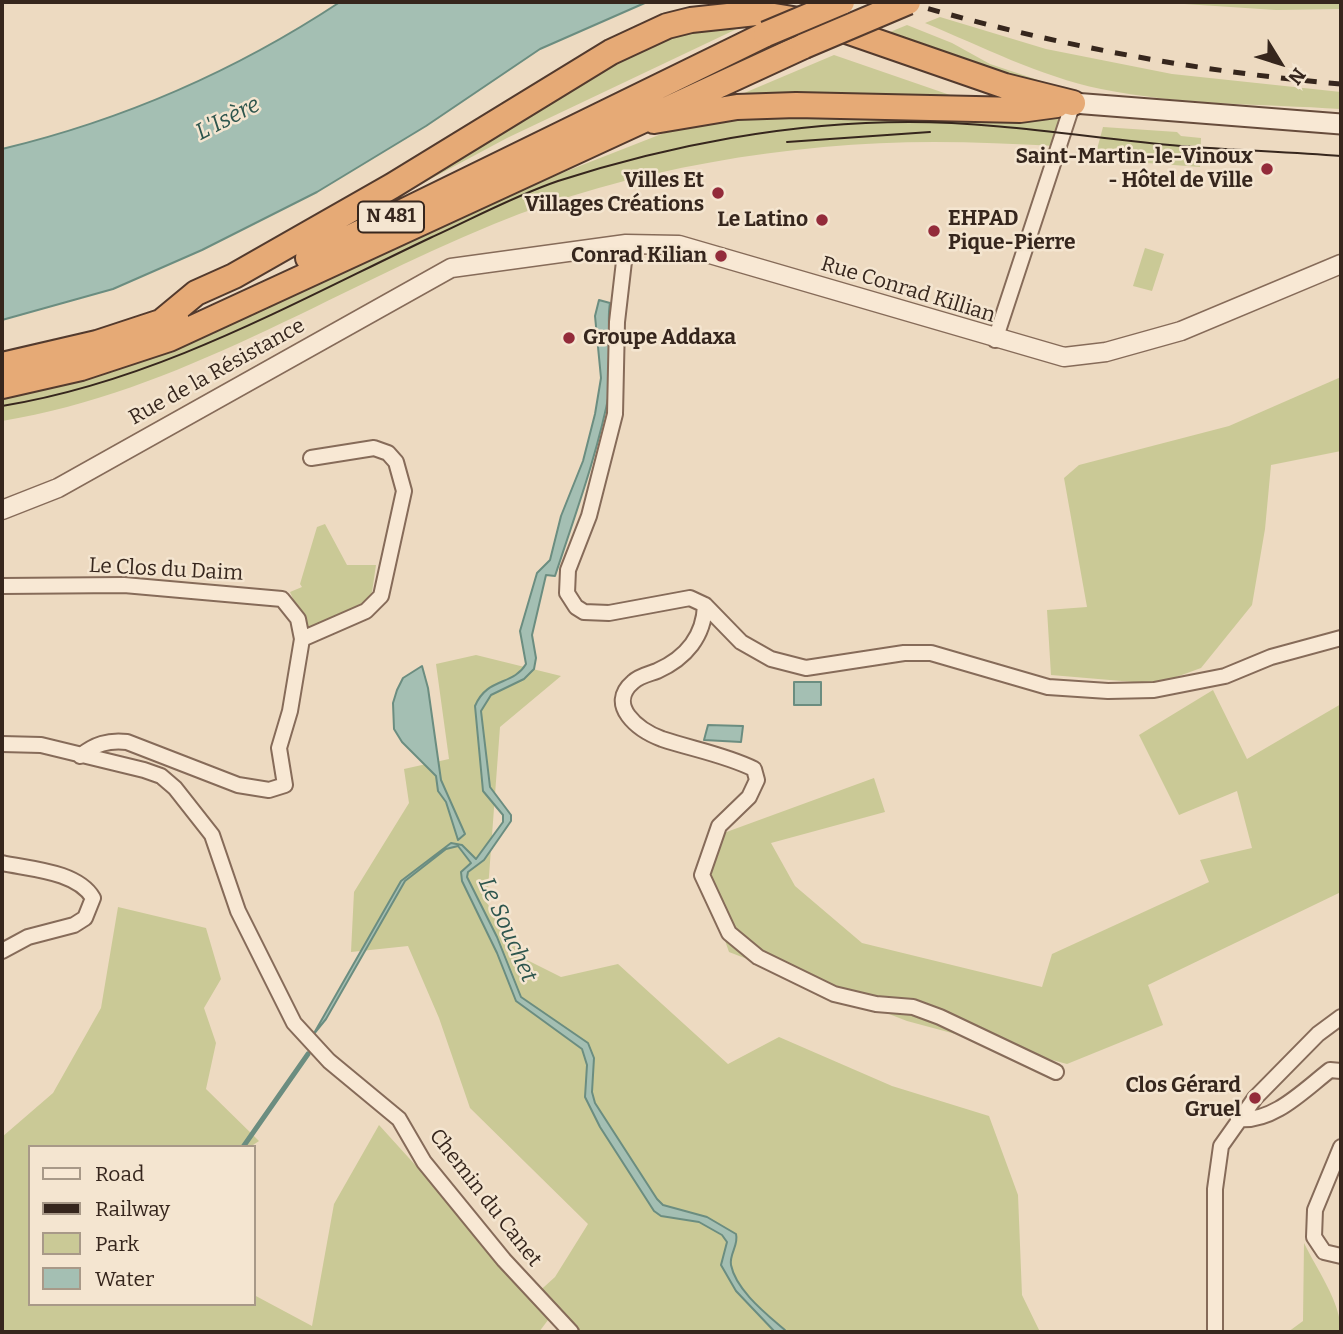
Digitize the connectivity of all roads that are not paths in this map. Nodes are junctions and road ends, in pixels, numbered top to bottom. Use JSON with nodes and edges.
{"nodes":[{"id":1,"x":842,"y":2,"type":"edge"},
{"id":2,"x":908,"y":2,"type":"edge"},
{"id":3,"x":1073,"y":103,"type":"junction"},
{"id":4,"x":632,"y":122,"type":"junction"},
{"id":5,"x":1341,"y":124,"type":"edge"},
{"id":6,"x":626,"y":244,"type":"junction"},
{"id":7,"x":1341,"y":264,"type":"edge"},
{"id":8,"x":451,"y":268,"type":"joint"},
{"id":9,"x":161,"y":322,"type":"junction"},
{"id":10,"x":995,"y":340,"type":"junction"},
{"id":11,"x":2,"y":366,"type":"edge"},
{"id":12,"x":2,"y":386,"type":"edge"},
{"id":13,"x":311,"y":458,"type":"dead end"},
{"id":14,"x":2,"y":510,"type":"edge"},
{"id":15,"x":2,"y":586,"type":"edge"},
{"id":16,"x":705,"y":605,"type":"junction"},
{"id":17,"x":1341,"y":638,"type":"edge"},
{"id":18,"x":302,"y":639,"type":"junction"},
{"id":19,"x":2,"y":744,"type":"edge"},
{"id":20,"x":80,"y":756,"type":"junction"},
{"id":21,"x":2,"y":863,"type":"edge"},
{"id":22,"x":2,"y":951,"type":"edge"},
{"id":23,"x":1341,"y":1017,"type":"edge"},
{"id":24,"x":1341,"y":1071,"type":"edge"},
{"id":25,"x":1056,"y":1072,"type":"dead end"},
{"id":26,"x":1238,"y":1119,"type":"junction"},
{"id":27,"x":1341,"y":1147,"type":"edge"},
{"id":28,"x":1341,"y":1256,"type":"edge"},
{"id":29,"x":571,"y":1332,"type":"edge"},
{"id":30,"x":1215,"y":1332,"type":"edge"}],
"edges":[{"from":1,"to":9,"type":"highway","number":"N 481","bridge":true},
{"from":2,"to":4,"type":"highway","number":"N 481","bridge":true},
{"from":3,"to":4,"type":"highway"},
{"from":3,"to":5,"type":"main road"},
{"from":3,"to":9,"type":"highway"},
{"from":3,"to":10,"type":"street"},
{"from":4,"to":12,"type":"highway","number":"N 481"},
{"from":6,"to":8,"type":"street","name":"Rue Conrad Killian"},
{"from":6,"to":10,"type":"street","name":"Rue Conrad Killian"},
{"from":6,"to":16,"type":"street"},
{"from":7,"to":10,"type":"street","name":"Rue Conrad Killian"},
{"from":8,"to":14,"type":"street","name":"Rue de la Résistance"},
{"from":9,"to":11,"type":"highway","number":"N 481"},
{"from":13,"to":18,"type":"street"},
{"from":15,"to":18,"type":"street","name":"Le Clos du Daim"},
{"from":16,"to":17,"type":"street"},
{"from":16,"to":25,"type":"street"},
{"from":18,"to":20,"type":"street"},
{"from":19,"to":20,"type":"street","name":"Chemin du Canet"},
{"from":20,"to":29,"type":"street","name":"Chemin du Canet"},
{"from":21,"to":22,"type":"street"},
{"from":23,"to":26,"type":"street"},
{"from":24,"to":26,"type":"street"},
{"from":26,"to":30,"type":"street"},
{"from":27,"to":28,"type":"street"}]}
